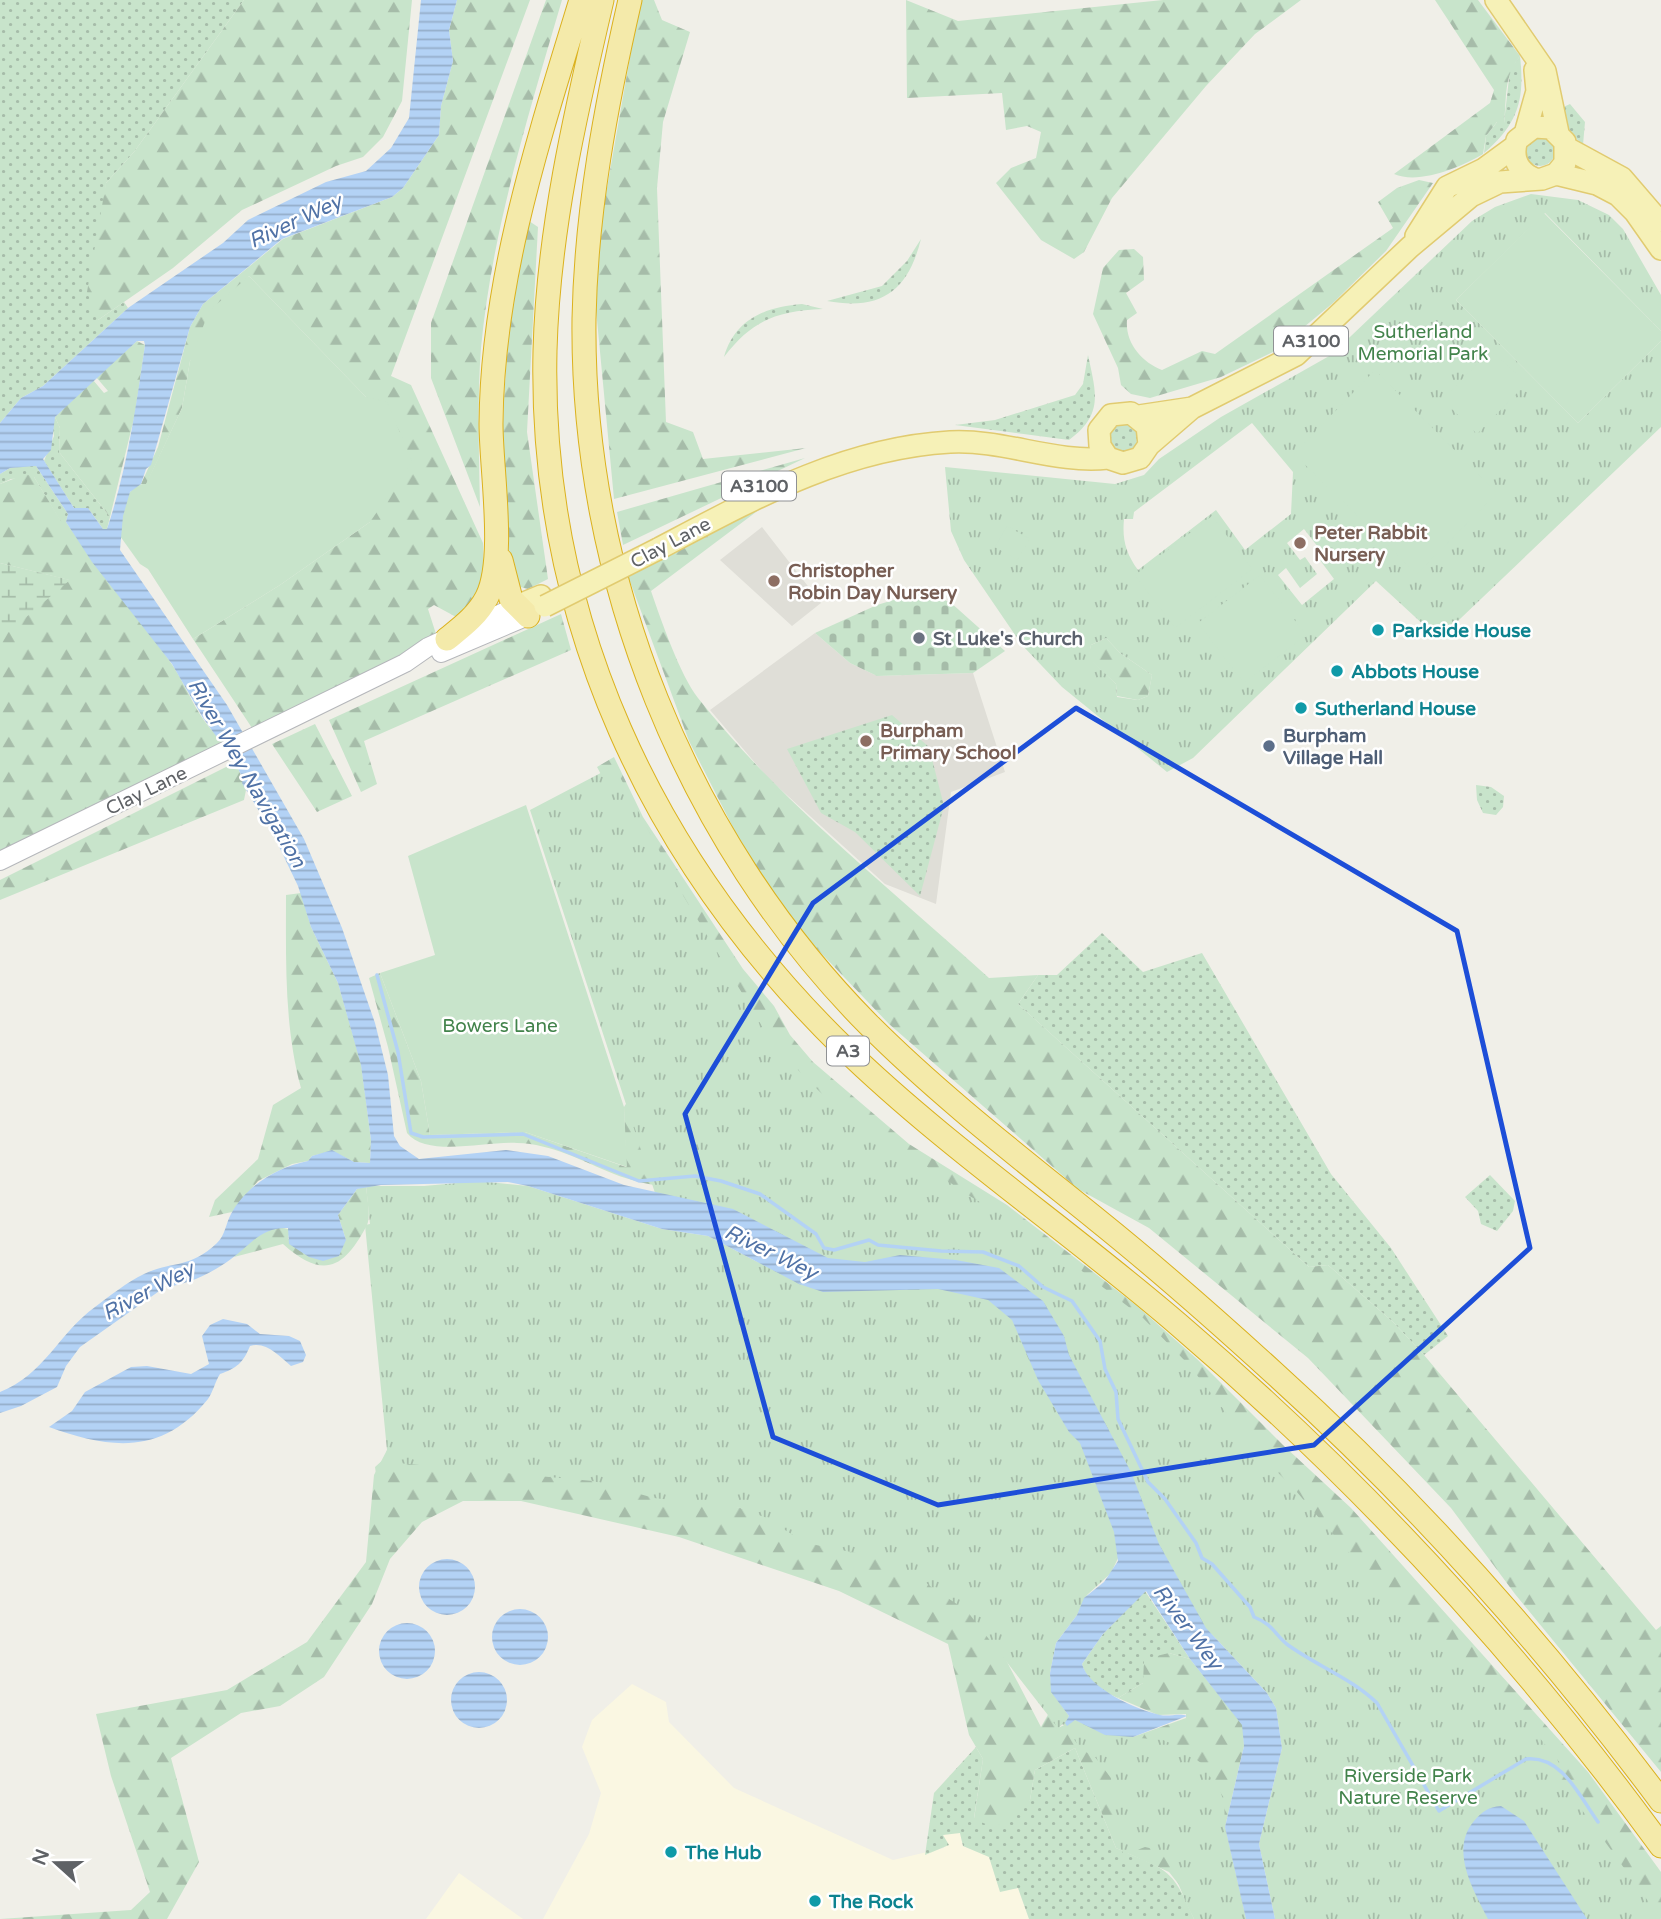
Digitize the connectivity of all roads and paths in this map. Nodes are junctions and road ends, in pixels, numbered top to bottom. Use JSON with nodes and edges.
{"nodes":[{"id":1,"x":581,"y":0,"type":"edge"},
{"id":2,"x":602,"y":0,"type":"edge"},
{"id":3,"x":630,"y":0,"type":"edge"},
{"id":4,"x":1496,"y":0,"type":"edge"},
{"id":5,"x":1528,"y":45,"type":"junction"},
{"id":6,"x":1520,"y":139,"type":"junction"},
{"id":7,"x":1562,"y":140,"type":"junction"},
{"id":8,"x":1556,"y":174,"type":"junction"},
{"id":9,"x":1535,"y":179,"type":"junction"},
{"id":10,"x":1661,"y":225,"type":"edge"},
{"id":11,"x":1410,"y":247,"type":"junction"},
{"id":12,"x":1661,"y":249,"type":"edge"},
{"id":13,"x":1192,"y":408,"type":"junction"},
{"id":14,"x":1139,"y":416,"type":"junction"},
{"id":15,"x":1099,"y":430,"type":"junction"},
{"id":16,"x":1149,"y":445,"type":"junction"},
{"id":17,"x":1108,"y":458,"type":"junction"},
{"id":18,"x":496,"y":543,"type":"junction"},
{"id":19,"x":655,"y":543,"type":"junction"},
{"id":20,"x":533,"y":606,"type":"junction"},
{"id":21,"x":447,"y":639,"type":"junction"},
{"id":22,"x":405,"y":663,"type":"junction"},
{"id":23,"x":0,"y":861,"type":"edge"},
{"id":24,"x":1661,"y":1801,"type":"edge"},
{"id":25,"x":1661,"y":1846,"type":"edge"}],
"edges":[{"from":1,"to":18,"type":"highway"},
{"from":2,"to":25,"type":"highway","number":"A3"},
{"from":3,"to":24,"type":"highway","number":"A3"},
{"from":4,"to":5,"type":"main road"},
{"from":5,"to":6,"type":"main road"},
{"from":5,"to":7,"type":"main road"},
{"from":6,"to":7,"type":"main road"},
{"from":6,"to":9,"type":"main road"},
{"from":6,"to":11,"type":"main road","name":"Clay Lane","number":"A3100"},
{"from":7,"to":8,"type":"main road"},
{"from":7,"to":10,"type":"main road"},
{"from":8,"to":9,"type":"main road"},
{"from":8,"to":12,"type":"main road"},
{"from":9,"to":11,"type":"main road","name":"Clay Lane","number":"A3100"},
{"from":11,"to":13,"type":"main road","name":"Clay Lane","number":"A3100"},
{"from":13,"to":14,"type":"main road","name":"Clay Lane","number":"A3100"},
{"from":13,"to":16,"type":"main road","name":"Clay Lane","number":"A3100"},
{"from":14,"to":15,"type":"main road","name":"Clay Lane","number":"A3100"},
{"from":14,"to":16,"type":"main road"},
{"from":15,"to":17,"type":"main road"},
{"from":15,"to":19,"type":"main road","name":"Clay Lane","number":"A3100"},
{"from":16,"to":17,"type":"main road","name":"Clay Lane","number":"A3100"},
{"from":17,"to":19,"type":"main road","name":"Clay Lane","number":"A3100"},
{"from":18,"to":20,"type":"highway"},
{"from":18,"to":21,"type":"highway"},
{"from":19,"to":20,"type":"main road","name":"Clay Lane","number":"A3100","bridge":true},
{"from":20,"to":21,"type":"street","name":"Clay Lane"},
{"from":20,"to":22,"type":"street","name":"Clay Lane"},
{"from":21,"to":22,"type":"street","name":"Clay Lane"},
{"from":22,"to":23,"type":"street","name":"Clay Lane"}]}
